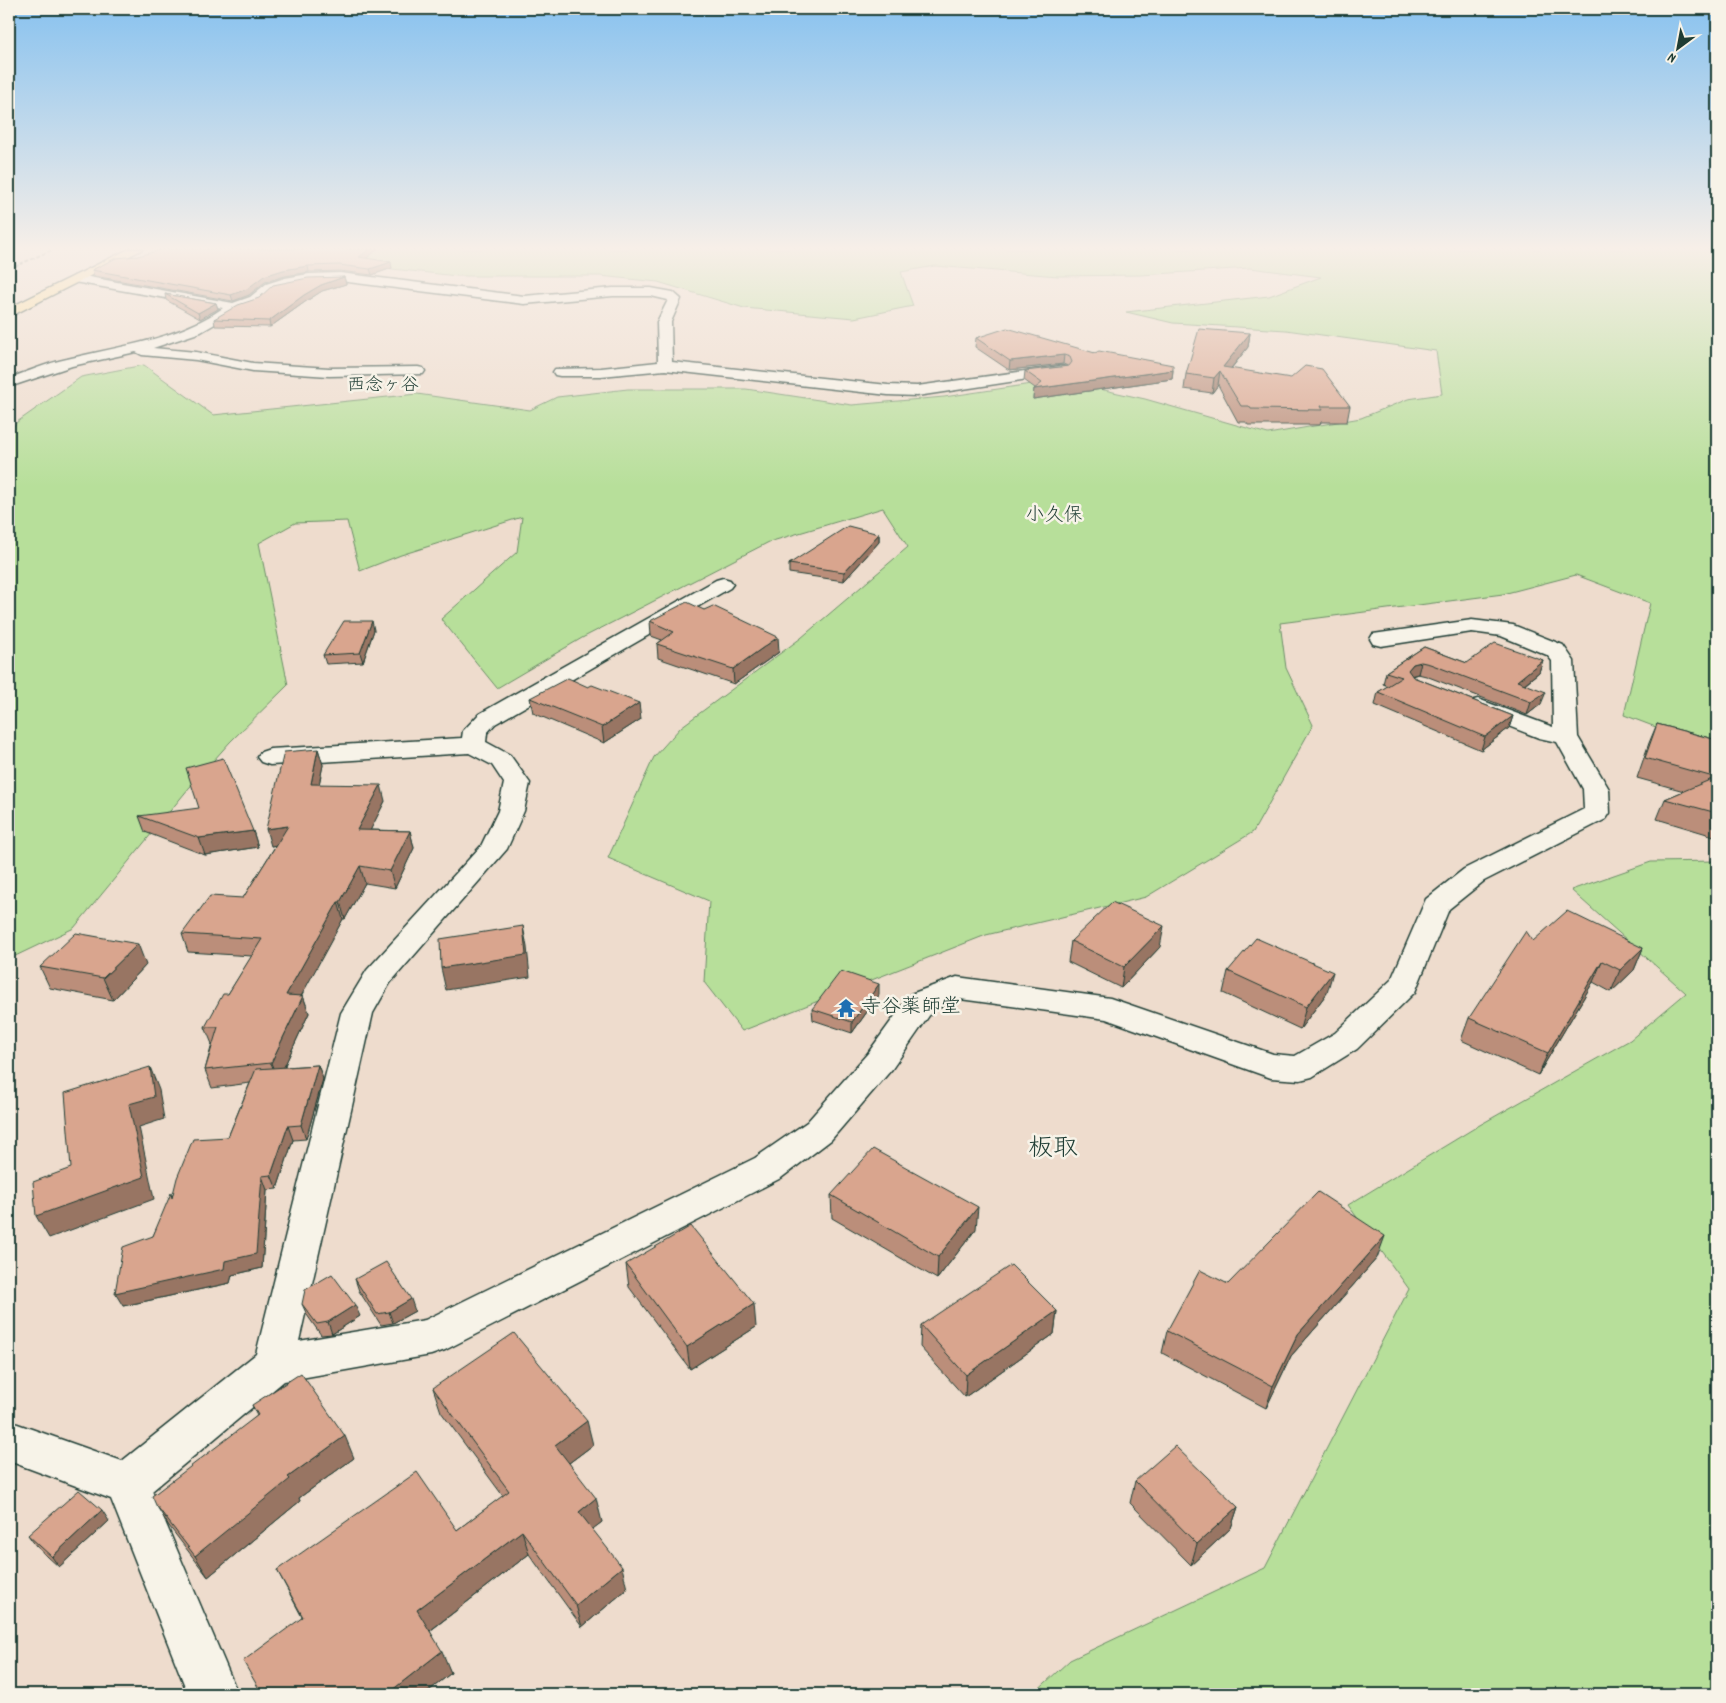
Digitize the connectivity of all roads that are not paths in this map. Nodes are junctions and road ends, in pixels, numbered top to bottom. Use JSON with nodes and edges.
{"nodes":[{"id":1,"x":197,"y":328,"type":"edge"},
{"id":2,"x":664,"y":328,"type":"edge"},
{"id":3,"x":126,"y":350,"type":"junction"},
{"id":4,"x":665,"y":366,"type":"junction"},
{"id":5,"x":1063,"y":370,"type":"edge"},
{"id":6,"x":418,"y":371,"type":"dead end"},
{"id":7,"x":560,"y":372,"type":"dead end"},
{"id":8,"x":9,"y":383,"type":"edge"},
{"id":9,"x":723,"y":584,"type":"dead end"},
{"id":10,"x":1381,"y":639,"type":"dead end"},
{"id":11,"x":1455,"y":697,"type":"edge"},
{"id":12,"x":1566,"y":737,"type":"junction"},
{"id":13,"x":473,"y":745,"type":"junction"},
{"id":14,"x":270,"y":757,"type":"dead end"},
{"id":15,"x":274,"y":1364,"type":"junction"},
{"id":16,"x":9,"y":1441,"type":"edge"},
{"id":17,"x":126,"y":1484,"type":"junction"},
{"id":18,"x":213,"y":1694,"type":"edge"}],
"edges":[{"from":1,"to":3,"type":"street"},
{"from":2,"to":4,"type":"street"},
{"from":3,"to":6,"type":"street"},
{"from":3,"to":8,"type":"street"},
{"from":4,"to":5,"type":"street"},
{"from":4,"to":7,"type":"street"},
{"from":9,"to":13,"type":"street"},
{"from":10,"to":12,"type":"street"},
{"from":11,"to":12,"type":"street"},
{"from":12,"to":15,"type":"street"},
{"from":13,"to":14,"type":"street"},
{"from":13,"to":15,"type":"street"},
{"from":15,"to":17,"type":"street"},
{"from":16,"to":17,"type":"street"},
{"from":17,"to":18,"type":"street"}]}
